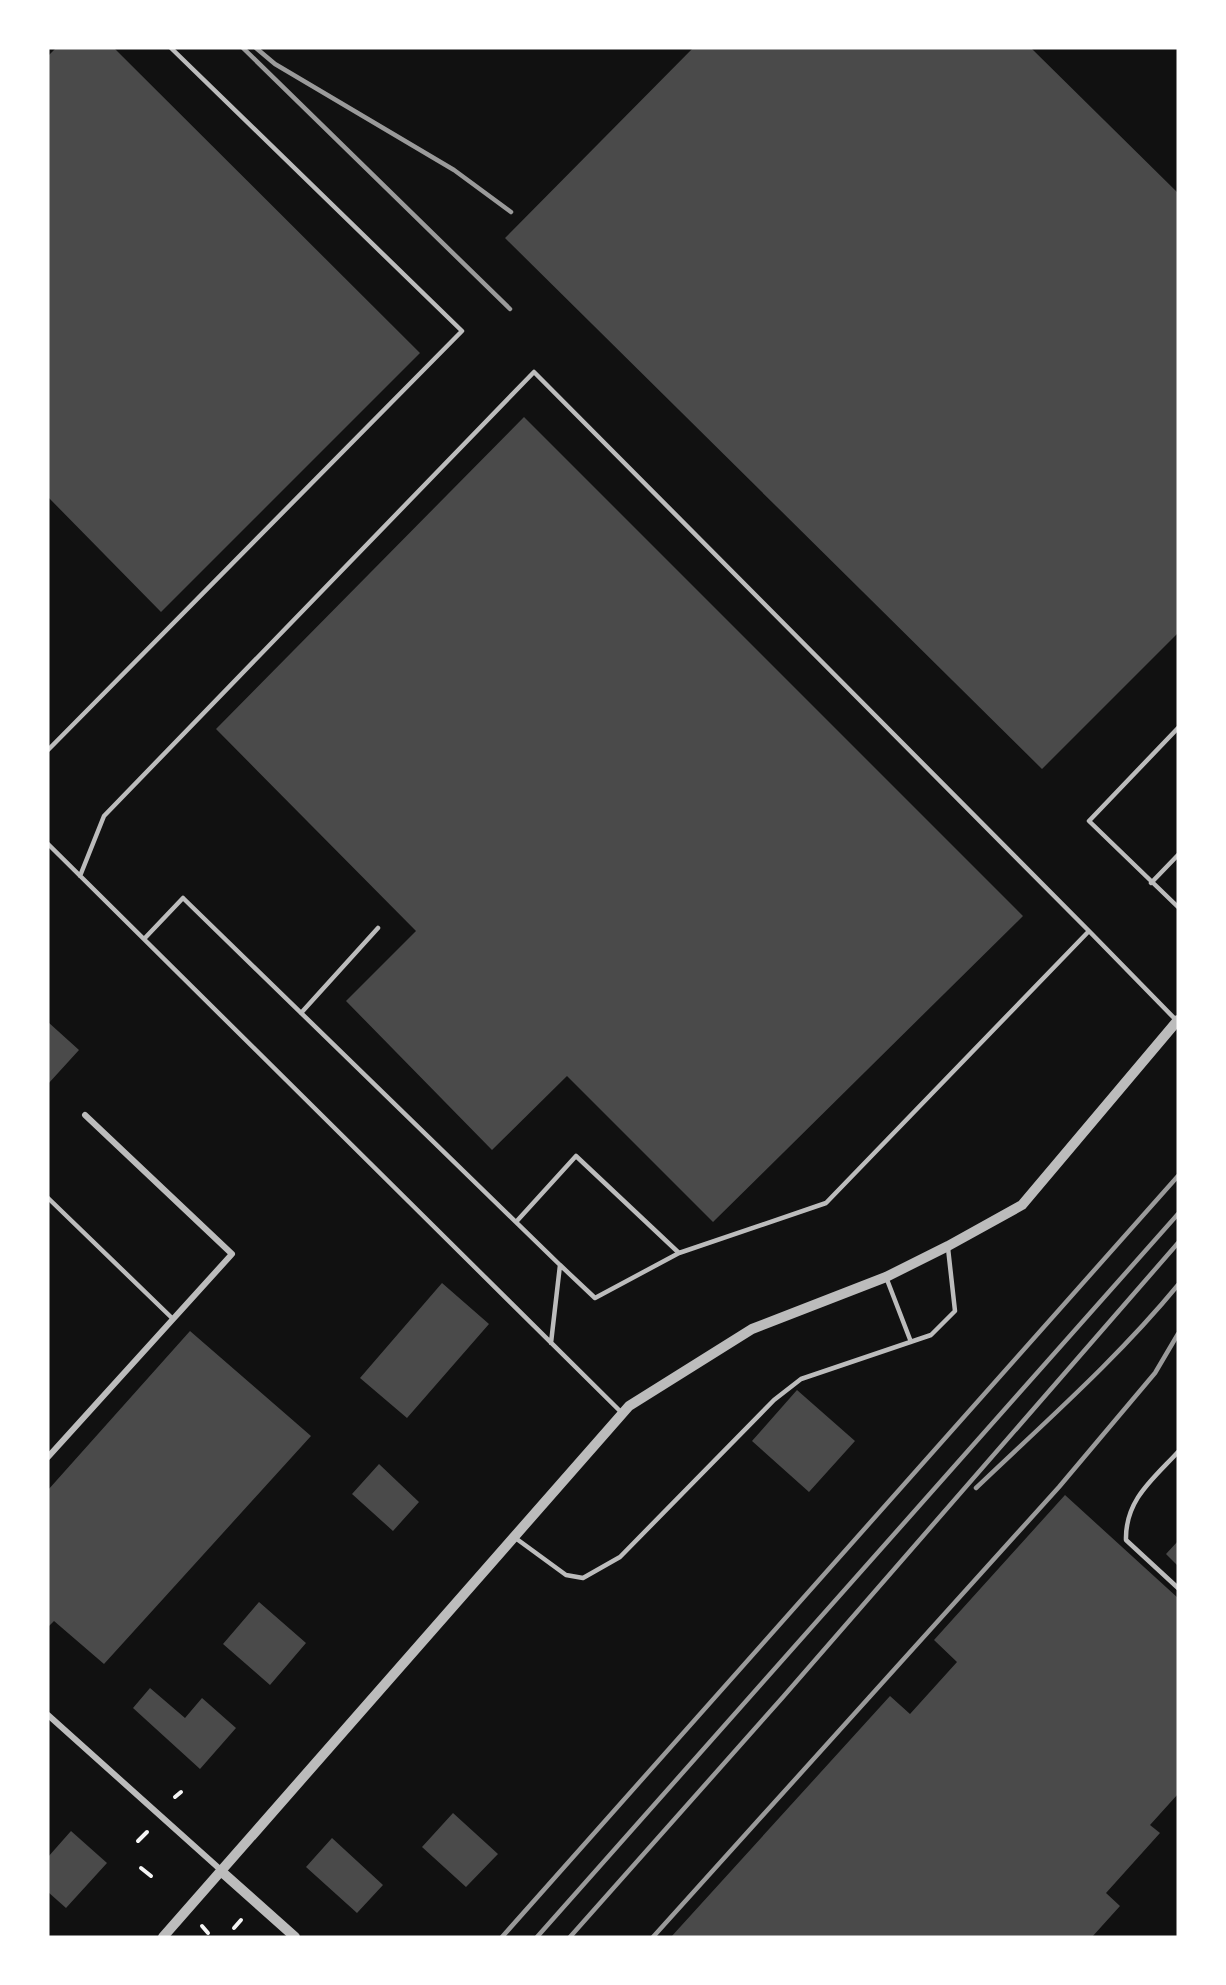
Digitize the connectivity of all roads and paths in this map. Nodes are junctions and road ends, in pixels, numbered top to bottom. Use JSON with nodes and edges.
{"nodes":[{"id":1,"x":171,"y":48,"type":"edge"},
{"id":2,"x":1178,"y":728,"type":"edge"},
{"id":3,"x":48,"y":750,"type":"edge"},
{"id":4,"x":48,"y":844,"type":"edge"},
{"id":5,"x":1178,"y":855,"type":"edge"},
{"id":6,"x":80,"y":876,"type":"junction"},
{"id":7,"x":1152,"y":883,"type":"junction"},
{"id":8,"x":1178,"y":907,"type":"edge"},
{"id":9,"x":378,"y":928,"type":"dead end"},
{"id":10,"x":1089,"y":932,"type":"junction"},
{"id":11,"x":144,"y":939,"type":"junction"},
{"id":12,"x":301,"y":1013,"type":"junction"},
{"id":13,"x":1178,"y":1021,"type":"edge"},
{"id":14,"x":85,"y":1116,"type":"dead end"},
{"id":15,"x":48,"y":1198,"type":"edge"},
{"id":16,"x":516,"y":1222,"type":"junction"},
{"id":17,"x":948,"y":1246,"type":"junction"},
{"id":18,"x":679,"y":1253,"type":"junction"},
{"id":19,"x":560,"y":1265,"type":"junction"},
{"id":20,"x":886,"y":1277,"type":"junction"},
{"id":21,"x":172,"y":1319,"type":"junction"},
{"id":22,"x":911,"y":1341,"type":"junction"},
{"id":23,"x":551,"y":1343,"type":"junction"},
{"id":24,"x":622,"y":1414,"type":"junction"},
{"id":25,"x":1178,"y":1452,"type":"edge"},
{"id":26,"x":48,"y":1456,"type":"edge"},
{"id":27,"x":514,"y":1537,"type":"junction"},
{"id":28,"x":1178,"y":1588,"type":"edge"},
{"id":29,"x":48,"y":1715,"type":"edge"},
{"id":30,"x":181,"y":1792,"type":"dead end"},
{"id":31,"x":175,"y":1797,"type":"dead end"},
{"id":32,"x":147,"y":1832,"type":"dead end"},
{"id":33,"x":138,"y":1841,"type":"dead end"},
{"id":34,"x":141,"y":1868,"type":"dead end"},
{"id":35,"x":222,"y":1872,"type":"junction"},
{"id":36,"x":151,"y":1876,"type":"dead end"},
{"id":37,"x":241,"y":1920,"type":"dead end"},
{"id":38,"x":234,"y":1928,"type":"dead end"},
{"id":39,"x":163,"y":1937,"type":"edge"},
{"id":40,"x":295,"y":1937,"type":"edge"}],
"edges":[{"from":1,"to":3,"type":"lane"},
{"from":2,"to":7,"type":"lane"},
{"from":4,"to":6,"type":"lane"},
{"from":5,"to":7,"type":"lane"},
{"from":6,"to":10,"type":"lane"},
{"from":6,"to":11,"type":"lane"},
{"from":7,"to":8,"type":"lane"},
{"from":9,"to":12,"type":"lane"},
{"from":10,"to":13,"type":"lane"},
{"from":10,"to":18,"type":"lane"},
{"from":11,"to":12,"type":"lane"},
{"from":11,"to":23,"type":"lane"},
{"from":12,"to":16,"type":"lane"},
{"from":13,"to":17,"type":"street"},
{"from":14,"to":21,"type":"street"},
{"from":15,"to":21,"type":"lane"},
{"from":16,"to":18,"type":"lane"},
{"from":16,"to":19,"type":"lane"},
{"from":17,"to":20,"type":"street"},
{"from":17,"to":22,"type":"lane"},
{"from":18,"to":19,"type":"lane"},
{"from":19,"to":23,"type":"lane"},
{"from":20,"to":22,"type":"lane"},
{"from":20,"to":24,"type":"street"},
{"from":21,"to":26,"type":"street"},
{"from":22,"to":27,"type":"lane"},
{"from":23,"to":24,"type":"lane"},
{"from":24,"to":27,"type":"street"},
{"from":25,"to":28,"type":"lane"},
{"from":27,"to":35,"type":"street"},
{"from":29,"to":35,"type":"street"},
{"from":30,"to":31,"type":"path"},
{"from":32,"to":33,"type":"path"},
{"from":34,"to":36,"type":"path"},
{"from":35,"to":39,"type":"street"},
{"from":35,"to":40,"type":"street"},
{"from":37,"to":38,"type":"path"}]}
